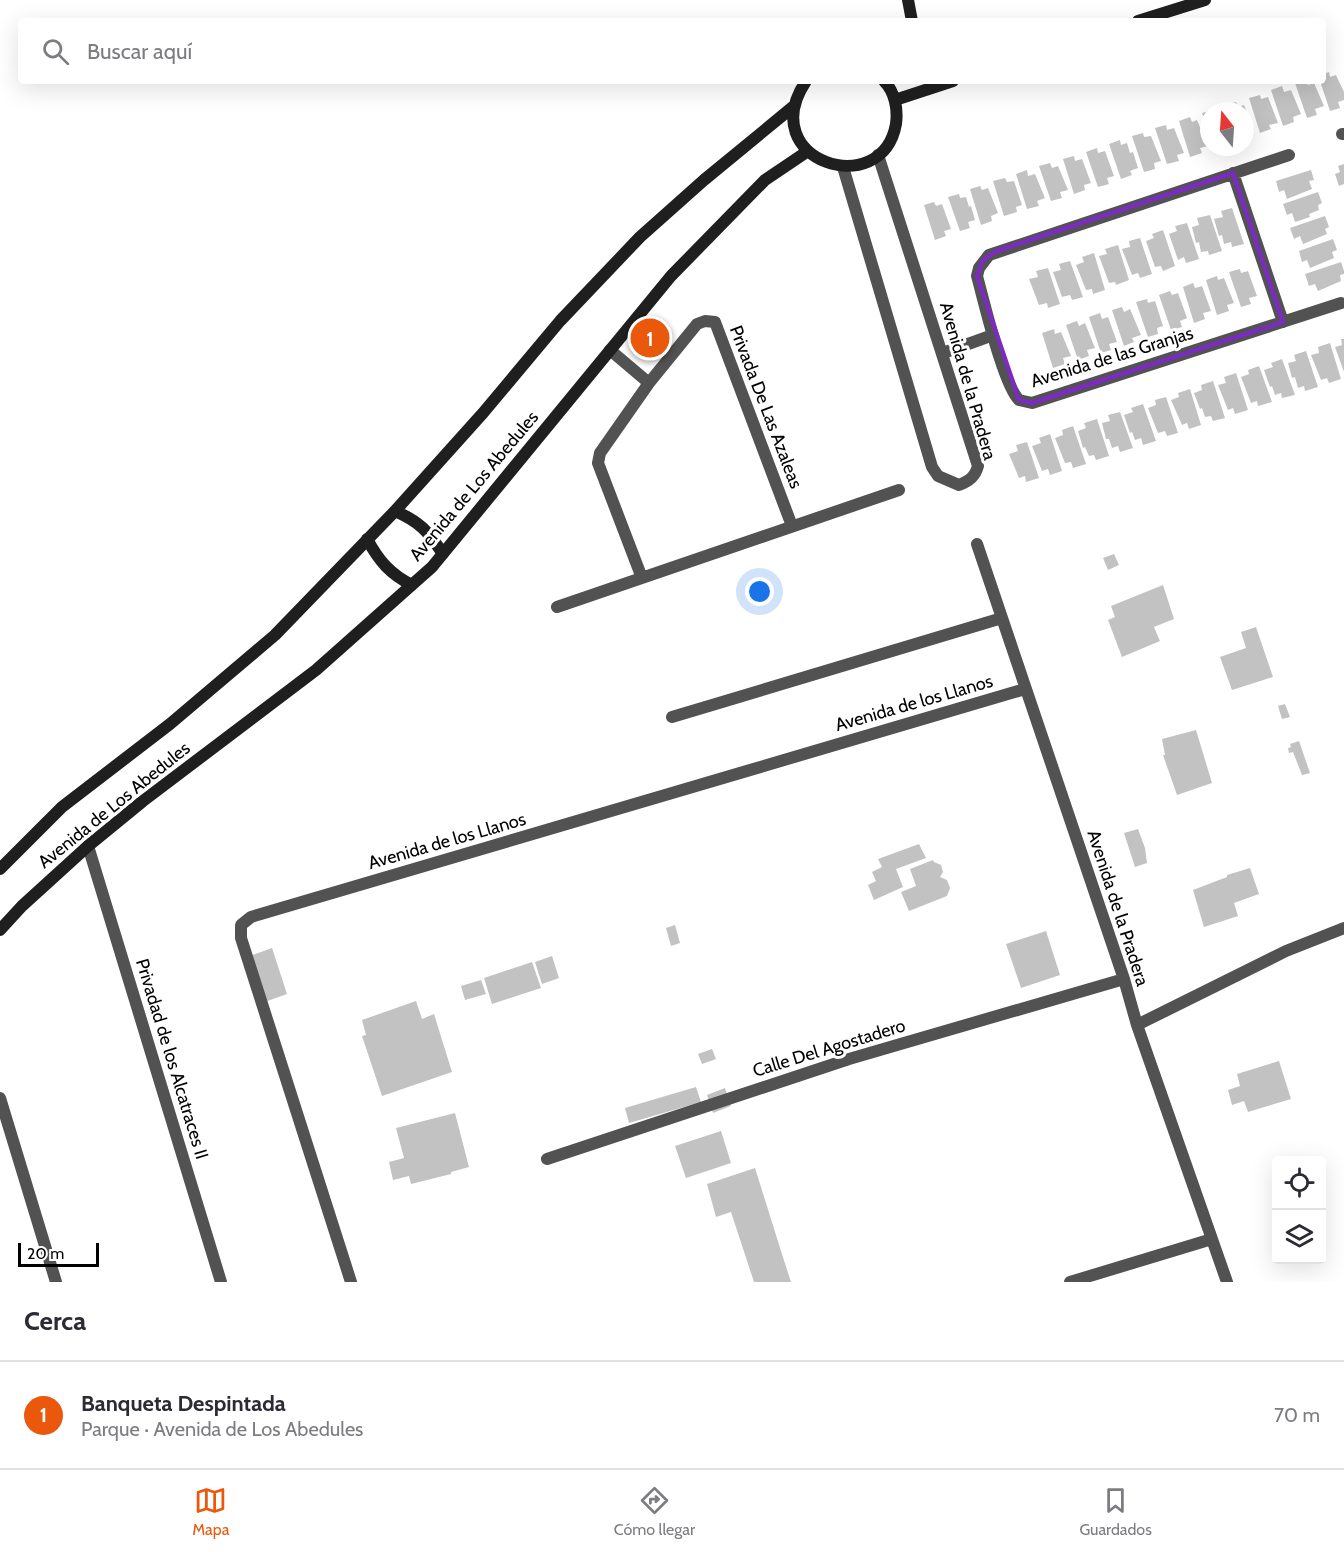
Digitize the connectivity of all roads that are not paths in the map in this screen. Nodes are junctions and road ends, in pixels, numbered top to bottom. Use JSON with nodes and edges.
{"nodes":[{"id":1,"x":908,"y":0,"type":"edge"},
{"id":2,"x":1204,"y":0,"type":"edge"},
{"id":3,"x":911,"y":18,"type":"edge"},
{"id":4,"x":1147,"y":18,"type":"edge"},
{"id":5,"x":804,"y":84,"type":"edge"},
{"id":6,"x":886,"y":84,"type":"edge"},
{"id":7,"x":944,"y":84,"type":"edge"},
{"id":8,"x":895,"y":100,"type":"junction"},
{"id":9,"x":794,"y":106,"type":"junction"},
{"id":10,"x":808,"y":152,"type":"junction"},
{"id":11,"x":878,"y":155,"type":"junction"},
{"id":12,"x":1288,"y":155,"type":"dead end"},
{"id":13,"x":843,"y":167,"type":"junction"},
{"id":14,"x":1233,"y":173,"type":"junction"},
{"id":15,"x":1341,"y":303,"type":"dead end"},
{"id":16,"x":1283,"y":322,"type":"junction"},
{"id":17,"x":993,"y":335,"type":"junction"},
{"id":18,"x":610,"y":350,"type":"junction"},
{"id":19,"x":943,"y":353,"type":"junction"},
{"id":20,"x":649,"y":383,"type":"junction"},
{"id":21,"x":899,"y":490,"type":"dead end"},
{"id":22,"x":395,"y":511,"type":"junction"},
{"id":23,"x":792,"y":526,"type":"junction"},
{"id":24,"x":367,"y":539,"type":"junction"},
{"id":25,"x":977,"y":544,"type":"dead end"},
{"id":26,"x":443,"y":554,"type":"junction"},
{"id":27,"x":642,"y":578,"type":"junction"},
{"id":28,"x":412,"y":585,"type":"junction"},
{"id":29,"x":557,"y":607,"type":"dead end"},
{"id":30,"x":1002,"y":618,"type":"junction"},
{"id":31,"x":1025,"y":689,"type":"junction"},
{"id":32,"x":672,"y":717,"type":"dead end"},
{"id":33,"x":88,"y":846,"type":"junction"},
{"id":34,"x":0,"y":869,"type":"edge"},
{"id":35,"x":1344,"y":928,"type":"edge"},
{"id":36,"x":0,"y":930,"type":"edge"},
{"id":37,"x":1124,"y":979,"type":"junction"},
{"id":38,"x":1137,"y":1025,"type":"junction"},
{"id":39,"x":0,"y":1098,"type":"edge"},
{"id":40,"x":547,"y":1159,"type":"dead end"},
{"id":41,"x":1212,"y":1239,"type":"junction"},
{"id":42,"x":56,"y":1282,"type":"edge"},
{"id":43,"x":221,"y":1282,"type":"edge"},
{"id":44,"x":351,"y":1282,"type":"edge"},
{"id":45,"x":1070,"y":1282,"type":"edge"},
{"id":46,"x":1227,"y":1282,"type":"edge"}],
"edges":[{"from":1,"to":3,"type":"street"},
{"from":2,"to":4,"type":"street"},
{"from":5,"to":9,"type":"street"},
{"from":6,"to":8,"type":"street"},
{"from":7,"to":8,"type":"street"},
{"from":8,"to":11,"type":"street"},
{"from":9,"to":10,"type":"street"},
{"from":9,"to":22,"type":"street","name":"Avenida de Los Abedules"},
{"from":10,"to":13,"type":"street"},
{"from":10,"to":18,"type":"street","name":"Avenida de Los Abedules"},
{"from":11,"to":13,"type":"street"},
{"from":11,"to":19,"type":"street","name":"Avenida de la Pradera"},
{"from":12,"to":14,"type":"street","name":"Avenida de las Granjas"},
{"from":13,"to":19,"type":"street","name":"Avenida de la Pradera"},
{"from":14,"to":16,"type":"street"},
{"from":14,"to":17,"type":"street","name":"Avenida de las Granjas"},
{"from":15,"to":16,"type":"street","name":"Avenida de las Granjas"},
{"from":16,"to":17,"type":"street","name":"Avenida de las Granjas"},
{"from":17,"to":19,"type":"street"},
{"from":18,"to":20,"type":"street"},
{"from":18,"to":26,"type":"street","name":"Avenida de Los Abedules"},
{"from":20,"to":23,"type":"street","name":"Privada De Las Azaleas"},
{"from":20,"to":27,"type":"street","name":"Privada De Las Azaleas"},
{"from":21,"to":23,"type":"street"},
{"from":22,"to":24,"type":"street","name":"Avenida de Los Abedules"},
{"from":22,"to":26,"type":"street"},
{"from":23,"to":27,"type":"street"},
{"from":24,"to":28,"type":"street"},
{"from":24,"to":34,"type":"street","name":"Avenida de Los Abedules"},
{"from":25,"to":30,"type":"street","name":"Avenida de la Pradera"},
{"from":26,"to":28,"type":"street","name":"Avenida de Los Abedules"},
{"from":27,"to":29,"type":"street"},
{"from":28,"to":33,"type":"street","name":"Avenida de Los Abedules"},
{"from":30,"to":31,"type":"street","name":"Avenida de la Pradera"},
{"from":30,"to":32,"type":"street"},
{"from":31,"to":37,"type":"street","name":"Avenida de la Pradera"},
{"from":31,"to":44,"type":"street","name":"Avenida de los Llanos"},
{"from":33,"to":36,"type":"street","name":"Avenida de Los Abedules"},
{"from":33,"to":43,"type":"street","name":"Privadad de los Alcatraces II"},
{"from":35,"to":38,"type":"street"},
{"from":37,"to":38,"type":"street","name":"Avenida de la Pradera"},
{"from":37,"to":40,"type":"street","name":"Calle Del Agostadero"},
{"from":38,"to":41,"type":"street","name":"Avenida de la Pradera"},
{"from":39,"to":42,"type":"street"},
{"from":41,"to":45,"type":"street"},
{"from":41,"to":46,"type":"street","name":"Avenida de la Pradera"}]}
